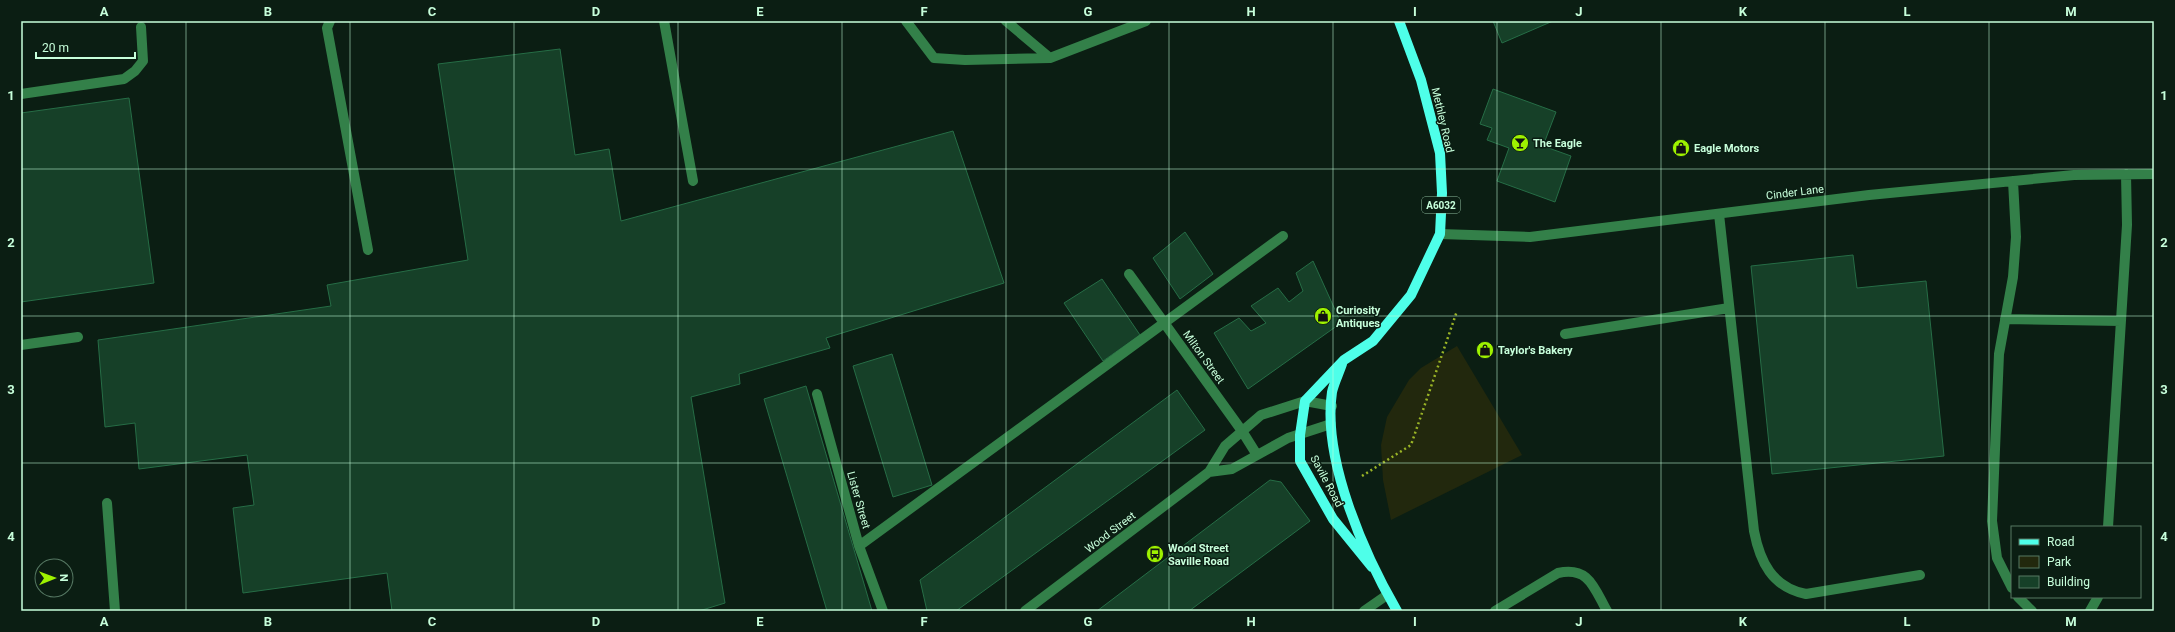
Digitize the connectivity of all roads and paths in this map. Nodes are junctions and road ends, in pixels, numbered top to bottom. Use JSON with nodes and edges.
{"nodes":[{"id":1,"x":330,"y":21,"type":"edge"},
{"id":2,"x":664,"y":21,"type":"edge"},
{"id":3,"x":906,"y":21,"type":"edge"},
{"id":4,"x":1006,"y":21,"type":"edge"},
{"id":5,"x":1146,"y":21,"type":"edge"},
{"id":6,"x":1399,"y":21,"type":"edge"},
{"id":7,"x":141,"y":27,"type":"dead end"},
{"id":8,"x":1050,"y":58,"type":"junction"},
{"id":9,"x":21,"y":94,"type":"edge"},
{"id":10,"x":2126,"y":174,"type":"junction"},
{"id":11,"x":2154,"y":174,"type":"edge"},
{"id":12,"x":693,"y":181,"type":"dead end"},
{"id":13,"x":2013,"y":181,"type":"junction"},
{"id":14,"x":1719,"y":214,"type":"junction"},
{"id":15,"x":1440,"y":234,"type":"junction"},
{"id":16,"x":1283,"y":236,"type":"dead end"},
{"id":17,"x":368,"y":250,"type":"dead end"},
{"id":18,"x":1129,"y":274,"type":"dead end"},
{"id":19,"x":1729,"y":308,"type":"junction"},
{"id":20,"x":1457,"y":311,"type":"dead end"},
{"id":21,"x":2005,"y":319,"type":"junction"},
{"id":22,"x":2121,"y":322,"type":"junction"},
{"id":23,"x":1164,"y":323,"type":"junction"},
{"id":24,"x":1565,"y":334,"type":"dead end"},
{"id":25,"x":78,"y":337,"type":"dead end"},
{"id":26,"x":21,"y":345,"type":"edge"},
{"id":27,"x":1344,"y":360,"type":"junction"},
{"id":28,"x":817,"y":394,"type":"dead end"},
{"id":29,"x":1305,"y":401,"type":"junction"},
{"id":30,"x":1332,"y":406,"type":"junction"},
{"id":31,"x":1331,"y":424,"type":"junction"},
{"id":32,"x":1242,"y":431,"type":"junction"},
{"id":33,"x":1300,"y":435,"type":"junction"},
{"id":34,"x":1257,"y":455,"type":"junction"},
{"id":35,"x":1209,"y":472,"type":"junction"},
{"id":36,"x":1361,"y":476,"type":"dead end"},
{"id":37,"x":107,"y":503,"type":"dead end"},
{"id":38,"x":2108,"y":526,"type":"edge"},
{"id":39,"x":859,"y":546,"type":"junction"},
{"id":40,"x":1372,"y":567,"type":"junction"},
{"id":41,"x":1920,"y":575,"type":"dead end"},
{"id":42,"x":2011,"y":586,"type":"edge"},
{"id":43,"x":1388,"y":595,"type":"junction"},
{"id":44,"x":2019,"y":598,"type":"edge"},
{"id":45,"x":2097,"y":598,"type":"edge"},
{"id":46,"x":115,"y":611,"type":"edge"},
{"id":47,"x":883,"y":611,"type":"edge"},
{"id":48,"x":1025,"y":611,"type":"edge"},
{"id":49,"x":1364,"y":611,"type":"edge"},
{"id":50,"x":1397,"y":611,"type":"edge"},
{"id":51,"x":1495,"y":611,"type":"edge"},
{"id":52,"x":1607,"y":611,"type":"edge"},
{"id":53,"x":2032,"y":611,"type":"edge"},
{"id":54,"x":2090,"y":611,"type":"edge"}],
"edges":[{"from":1,"to":17,"type":"street"},
{"from":2,"to":12,"type":"street"},
{"from":3,"to":8,"type":"street"},
{"from":4,"to":8,"type":"street"},
{"from":5,"to":8,"type":"street"},
{"from":6,"to":15,"type":"main road","name":"Methley Road","number":"A6032"},
{"from":7,"to":9,"type":"street"},
{"from":10,"to":11,"type":"street","name":"Cinder Lane"},
{"from":10,"to":13,"type":"street","name":"Cinder Lane"},
{"from":10,"to":22,"type":"street"},
{"from":13,"to":14,"type":"street","name":"Cinder Lane"},
{"from":13,"to":21,"type":"street"},
{"from":14,"to":15,"type":"street","name":"Cinder Lane"},
{"from":14,"to":19,"type":"street"},
{"from":15,"to":27,"type":"main road","name":"Methley Road","number":"A6032"},
{"from":16,"to":23,"type":"street"},
{"from":18,"to":23,"type":"street","name":"Milton Street"},
{"from":19,"to":24,"type":"street"},
{"from":19,"to":41,"type":"street"},
{"from":20,"to":36,"type":"path"},
{"from":21,"to":22,"type":"street"},
{"from":21,"to":42,"type":"street"},
{"from":22,"to":38,"type":"street"},
{"from":23,"to":32,"type":"street","name":"Milton Street"},
{"from":23,"to":39,"type":"street"},
{"from":25,"to":26,"type":"street"},
{"from":27,"to":29,"type":"main road","number":"A6032"},
{"from":27,"to":30,"type":"main road","name":"Savile Road"},
{"from":28,"to":39,"type":"street","name":"Lister Street"},
{"from":29,"to":30,"type":"street","name":"Wood Street"},
{"from":29,"to":32,"type":"street","name":"Wood Street"},
{"from":29,"to":33,"type":"main road","name":"Savile Road"},
{"from":30,"to":31,"type":"main road","name":"Savile Road"},
{"from":31,"to":33,"type":"street","name":"Wood Street"},
{"from":31,"to":40,"type":"main road","name":"Savile Road"},
{"from":32,"to":34,"type":"street","name":"Milton Street"},
{"from":32,"to":35,"type":"street","name":"Wood Street"},
{"from":33,"to":34,"type":"street","name":"Wood Street"},
{"from":33,"to":40,"type":"main road","name":"Savile Road"},
{"from":34,"to":35,"type":"street","name":"Wood Street"},
{"from":35,"to":48,"type":"street","name":"Wood Street"},
{"from":37,"to":46,"type":"street"},
{"from":39,"to":47,"type":"street","name":"Lister Street"},
{"from":40,"to":43,"type":"main road","name":"Savile Road"},
{"from":43,"to":49,"type":"street"},
{"from":43,"to":50,"type":"main road","name":"Savile Road"},
{"from":44,"to":53,"type":"street"},
{"from":45,"to":54,"type":"street"},
{"from":51,"to":52,"type":"street"}]}
